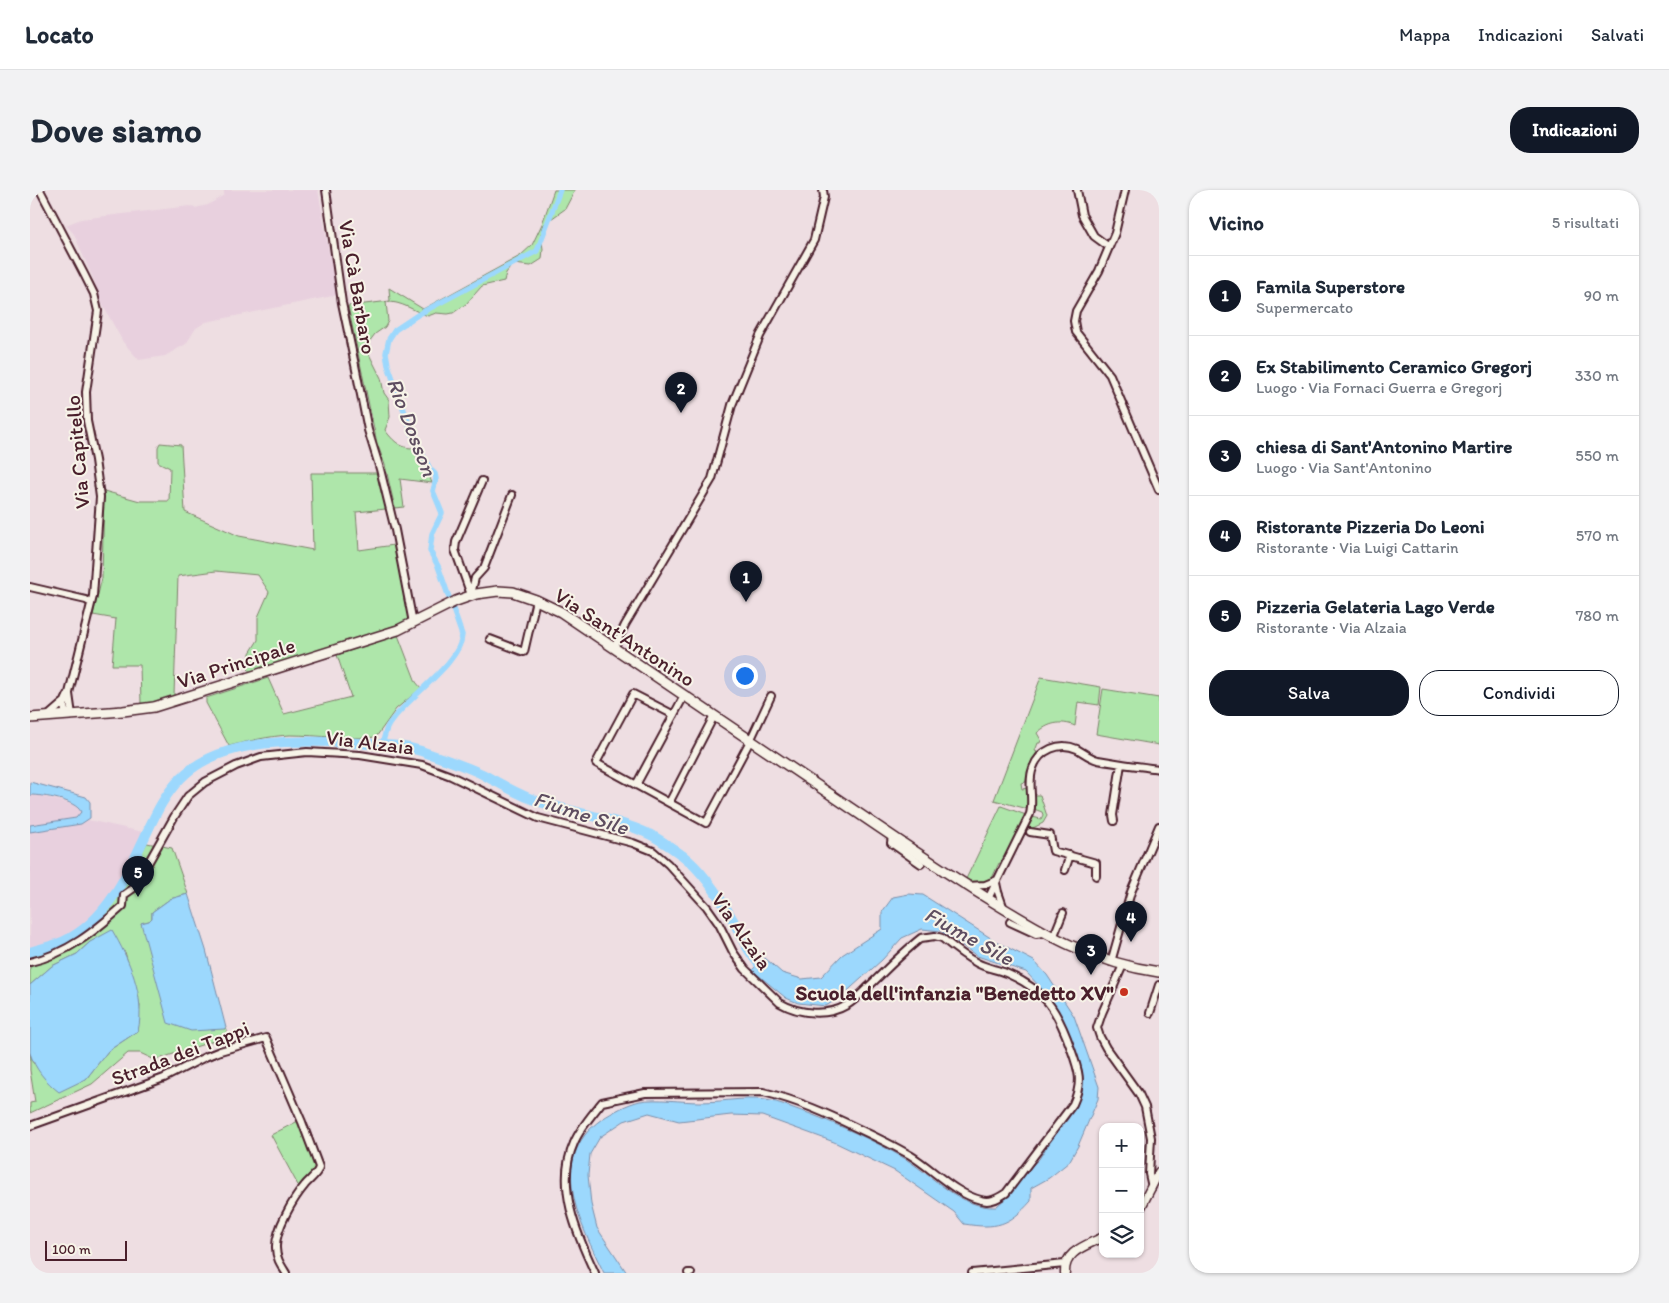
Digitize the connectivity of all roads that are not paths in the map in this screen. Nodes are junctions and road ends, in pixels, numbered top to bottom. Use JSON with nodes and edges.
{"nodes":[{"id":1,"x":40,"y":190,"type":"edge"},
{"id":2,"x":326,"y":190,"type":"edge"},
{"id":3,"x":823,"y":190,"type":"edge"},
{"id":4,"x":1077,"y":190,"type":"edge"},
{"id":5,"x":1125,"y":190,"type":"edge"},
{"id":6,"x":1109,"y":247,"type":"junction"},
{"id":7,"x":482,"y":481,"type":"dead end"},
{"id":8,"x":1159,"y":490,"type":"edge"},
{"id":9,"x":512,"y":495,"type":"dead end"},
{"id":10,"x":30,"y":587,"type":"edge"},
{"id":11,"x":470,"y":596,"type":"junction"},
{"id":12,"x":536,"y":600,"type":"junction"},
{"id":13,"x":91,"y":603,"type":"junction"},
{"id":14,"x":444,"y":607,"type":"joint"},
{"id":15,"x":413,"y":623,"type":"junction"},
{"id":16,"x":490,"y":639,"type":"dead end"},
{"id":17,"x":614,"y":648,"type":"junction"},
{"id":18,"x":69,"y":693,"type":"junction"},
{"id":19,"x":684,"y":696,"type":"junction"},
{"id":20,"x":771,"y":696,"type":"dead end"},
{"id":21,"x":63,"y":703,"type":"junction"},
{"id":22,"x":70,"y":715,"type":"junction"},
{"id":23,"x":674,"y":715,"type":"junction"},
{"id":24,"x":48,"y":716,"type":"junction"},
{"id":25,"x":714,"y":716,"type":"junction"},
{"id":26,"x":30,"y":718,"type":"edge"},
{"id":27,"x":750,"y":741,"type":"junction"},
{"id":28,"x":1121,"y":764,"type":"junction"},
{"id":29,"x":1159,"y":769,"type":"edge"},
{"id":30,"x":636,"y":785,"type":"junction"},
{"id":31,"x":669,"y":803,"type":"junction"},
{"id":32,"x":1114,"y":821,"type":"dead end"},
{"id":33,"x":1159,"y":826,"type":"edge"},
{"id":34,"x":1030,"y":832,"type":"dead end"},
{"id":35,"x":892,"y":836,"type":"junction"},
{"id":36,"x":1070,"y":855,"type":"junction"},
{"id":37,"x":921,"y":864,"type":"dead end"},
{"id":38,"x":1065,"y":870,"type":"dead end"},
{"id":39,"x":1096,"y":876,"type":"dead end"},
{"id":40,"x":996,"y":881,"type":"junction"},
{"id":41,"x":967,"y":886,"type":"junction"},
{"id":42,"x":988,"y":899,"type":"junction"},
{"id":43,"x":1004,"y":909,"type":"junction"},
{"id":44,"x":1064,"y":913,"type":"dead end"},
{"id":45,"x":1010,"y":922,"type":"dead end"},
{"id":46,"x":1043,"y":933,"type":"junction"},
{"id":47,"x":1053,"y":938,"type":"junction"},
{"id":48,"x":30,"y":962,"type":"edge"},
{"id":49,"x":1111,"y":962,"type":"junction"},
{"id":50,"x":1123,"y":965,"type":"junction"},
{"id":51,"x":1159,"y":972,"type":"edge"},
{"id":52,"x":1159,"y":985,"type":"edge"},
{"id":53,"x":1150,"y":1013,"type":"dead end"},
{"id":54,"x":30,"y":1126,"type":"edge"},
{"id":55,"x":1159,"y":1172,"type":"edge"},
{"id":56,"x":1152,"y":1187,"type":"junction"},
{"id":57,"x":1144,"y":1202,"type":"edge"},
{"id":58,"x":1099,"y":1239,"type":"edge"},
{"id":59,"x":1065,"y":1264,"type":"junction"},
{"id":60,"x":286,"y":1273,"type":"edge"},
{"id":61,"x":595,"y":1273,"type":"edge"},
{"id":62,"x":972,"y":1273,"type":"edge"},
{"id":63,"x":1066,"y":1273,"type":"edge"}],
"edges":[{"from":1,"to":13,"type":"street","name":"Via Capitello"},
{"from":2,"to":15,"type":"street","name":"Via Cà Barbaro"},
{"from":3,"to":17,"type":"street"},
{"from":4,"to":6,"type":"street"},
{"from":5,"to":6,"type":"street"},
{"from":6,"to":8,"type":"street"},
{"from":7,"to":11,"type":"street"},
{"from":9,"to":11,"type":"street"},
{"from":10,"to":13,"type":"street"},
{"from":11,"to":12,"type":"main road","name":"Via Sant'Antonino"},
{"from":11,"to":14,"type":"main road","name":"Via Sant'Antonino"},
{"from":12,"to":16,"type":"street"},
{"from":12,"to":17,"type":"main road","name":"Via Sant'Antonino"},
{"from":13,"to":18,"type":"street","name":"Via Capitello"},
{"from":14,"to":15,"type":"main road","name":"Via Principale"},
{"from":15,"to":22,"type":"main road","name":"Via Principale"},
{"from":17,"to":19,"type":"main road","name":"Via Sant'Antonino"},
{"from":18,"to":21,"type":"street","name":"Via Capitello"},
{"from":18,"to":22,"type":"street","name":"Via Capitello"},
{"from":19,"to":23,"type":"street"},
{"from":19,"to":25,"type":"main road","name":"Via Sant'Antonino"},
{"from":20,"to":27,"type":"street"},
{"from":21,"to":22,"type":"street"},
{"from":21,"to":24,"type":"street","name":"Via Capitello"},
{"from":22,"to":24,"type":"main road","name":"Via Principale"},
{"from":23,"to":30,"type":"street"},
{"from":23,"to":30,"type":"street"},
{"from":24,"to":26,"type":"main road","name":"Via Principale"},
{"from":25,"to":27,"type":"main road","name":"Via Sant'Antonino"},
{"from":25,"to":31,"type":"street"},
{"from":27,"to":31,"type":"street"},
{"from":27,"to":35,"type":"main road","name":"Via Sant'Antonino"},
{"from":28,"to":29,"type":"street"},
{"from":28,"to":32,"type":"street"},
{"from":28,"to":40,"type":"street"},
{"from":30,"to":31,"type":"street"},
{"from":33,"to":49,"type":"street"},
{"from":34,"to":36,"type":"street"},
{"from":35,"to":37,"type":"street","name":"Via Sant'Antonino"},
{"from":35,"to":41,"type":"main road","name":"Via Sant'Antonino"},
{"from":36,"to":38,"type":"street"},
{"from":36,"to":39,"type":"street"},
{"from":40,"to":41,"type":"street"},
{"from":40,"to":42,"type":"street"},
{"from":40,"to":43,"type":"street"},
{"from":41,"to":42,"type":"main road","name":"Via Sant'Antonino"},
{"from":42,"to":43,"type":"main road","name":"Via Sant'Antonino"},
{"from":43,"to":46,"type":"main road","name":"Via Sant'Antonino"},
{"from":44,"to":47,"type":"street"},
{"from":45,"to":46,"type":"street","name":"Via Sant'Antonino"},
{"from":46,"to":47,"type":"main road","name":"Via Sant'Antonino"},
{"from":47,"to":49,"type":"main road","name":"Via Sant'Antonino"},
{"from":48,"to":61,"type":"street","name":"Via Alzaia"},
{"from":49,"to":50,"type":"main road","name":"Via Sant'Antonino"},
{"from":50,"to":51,"type":"main road","name":"Via Sant'Antonino"},
{"from":50,"to":56,"type":"street"},
{"from":52,"to":53,"type":"street"},
{"from":54,"to":60,"type":"street","name":"Strada dei Tappi"},
{"from":55,"to":56,"type":"street"},
{"from":56,"to":57,"type":"street"},
{"from":58,"to":59,"type":"street"},
{"from":59,"to":62,"type":"street"},
{"from":59,"to":63,"type":"street"}]}
